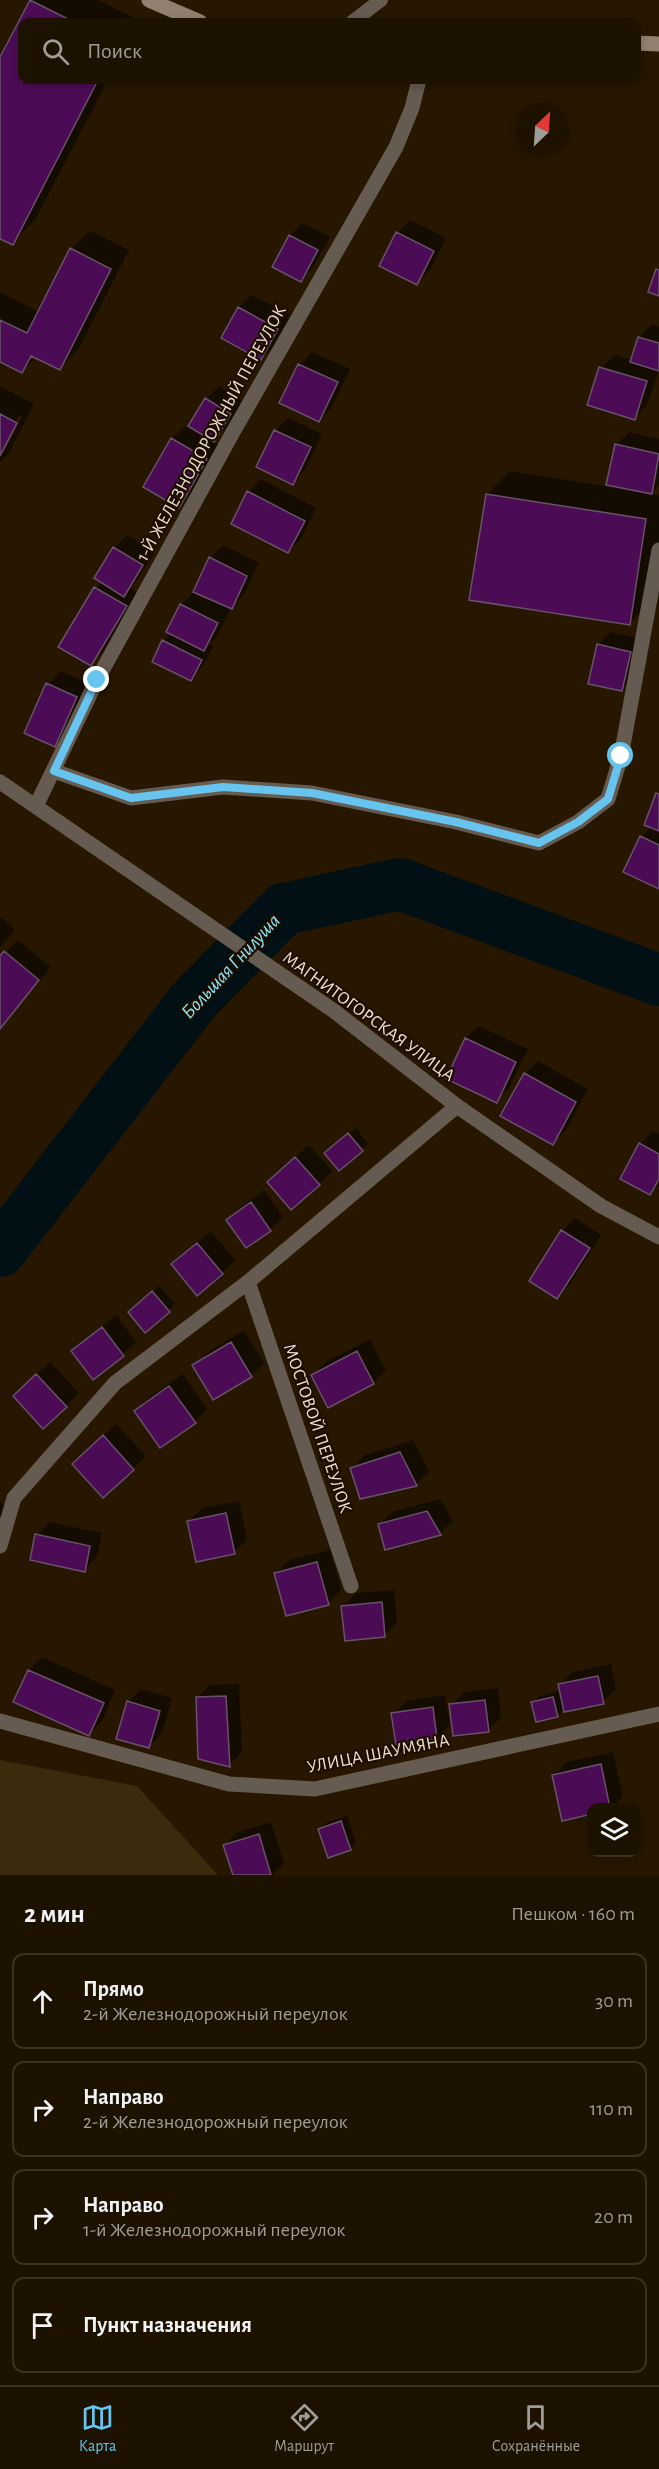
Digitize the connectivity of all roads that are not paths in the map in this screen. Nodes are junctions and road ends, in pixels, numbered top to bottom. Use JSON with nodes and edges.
{"nodes":[{"id":1,"x":149,"y":0,"type":"edge"},
{"id":2,"x":381,"y":0,"type":"edge"},
{"id":3,"x":191,"y":18,"type":"edge"},
{"id":4,"x":357,"y":18,"type":"edge"},
{"id":5,"x":641,"y":43,"type":"edge"},
{"id":6,"x":659,"y":44,"type":"edge"},
{"id":7,"x":418,"y":84,"type":"edge"},
{"id":8,"x":659,"y":550,"type":"edge"},
{"id":9,"x":652,"y":631,"type":"edge"},
{"id":10,"x":54,"y":771,"type":"junction"},
{"id":11,"x":0,"y":782,"type":"edge"},
{"id":12,"x":36,"y":806,"type":"junction"},
{"id":13,"x":457,"y":1106,"type":"junction"},
{"id":14,"x":659,"y":1237,"type":"edge"},
{"id":15,"x":248,"y":1282,"type":"junction"},
{"id":16,"x":0,"y":1546,"type":"edge"},
{"id":17,"x":351,"y":1586,"type":"dead end"},
{"id":18,"x":659,"y":1714,"type":"edge"},
{"id":19,"x":0,"y":1721,"type":"edge"}],
"edges":[{"from":1,"to":3,"type":"main road"},
{"from":2,"to":4,"type":"lane"},
{"from":5,"to":6,"type":"main road"},
{"from":7,"to":10,"type":"street","name":"1-Й ЖЕЛЕЗНОДОРОЖНЫЙ ПЕРЕУЛОК"},
{"from":8,"to":9,"type":"street"},
{"from":9,"to":10,"type":"street"},
{"from":10,"to":12,"type":"street","name":"1-Й ЖЕЛЕЗНОДОРОЖНЫЙ ПЕРЕУЛОК"},
{"from":11,"to":12,"type":"street","name":"МАГНИТОГОРСКАЯ УЛИЦА"},
{"from":12,"to":13,"type":"street","name":"МАГНИТОГОРСКАЯ УЛИЦА"},
{"from":13,"to":14,"type":"street","name":"МАГНИТОГОРСКАЯ УЛИЦА"},
{"from":13,"to":15,"type":"street"},
{"from":15,"to":16,"type":"street"},
{"from":15,"to":17,"type":"street","name":"МОСТОВОЙ ПЕРЕУЛОК"},
{"from":18,"to":19,"type":"street","name":"УЛИЦА ШАУМЯНА"}]}
